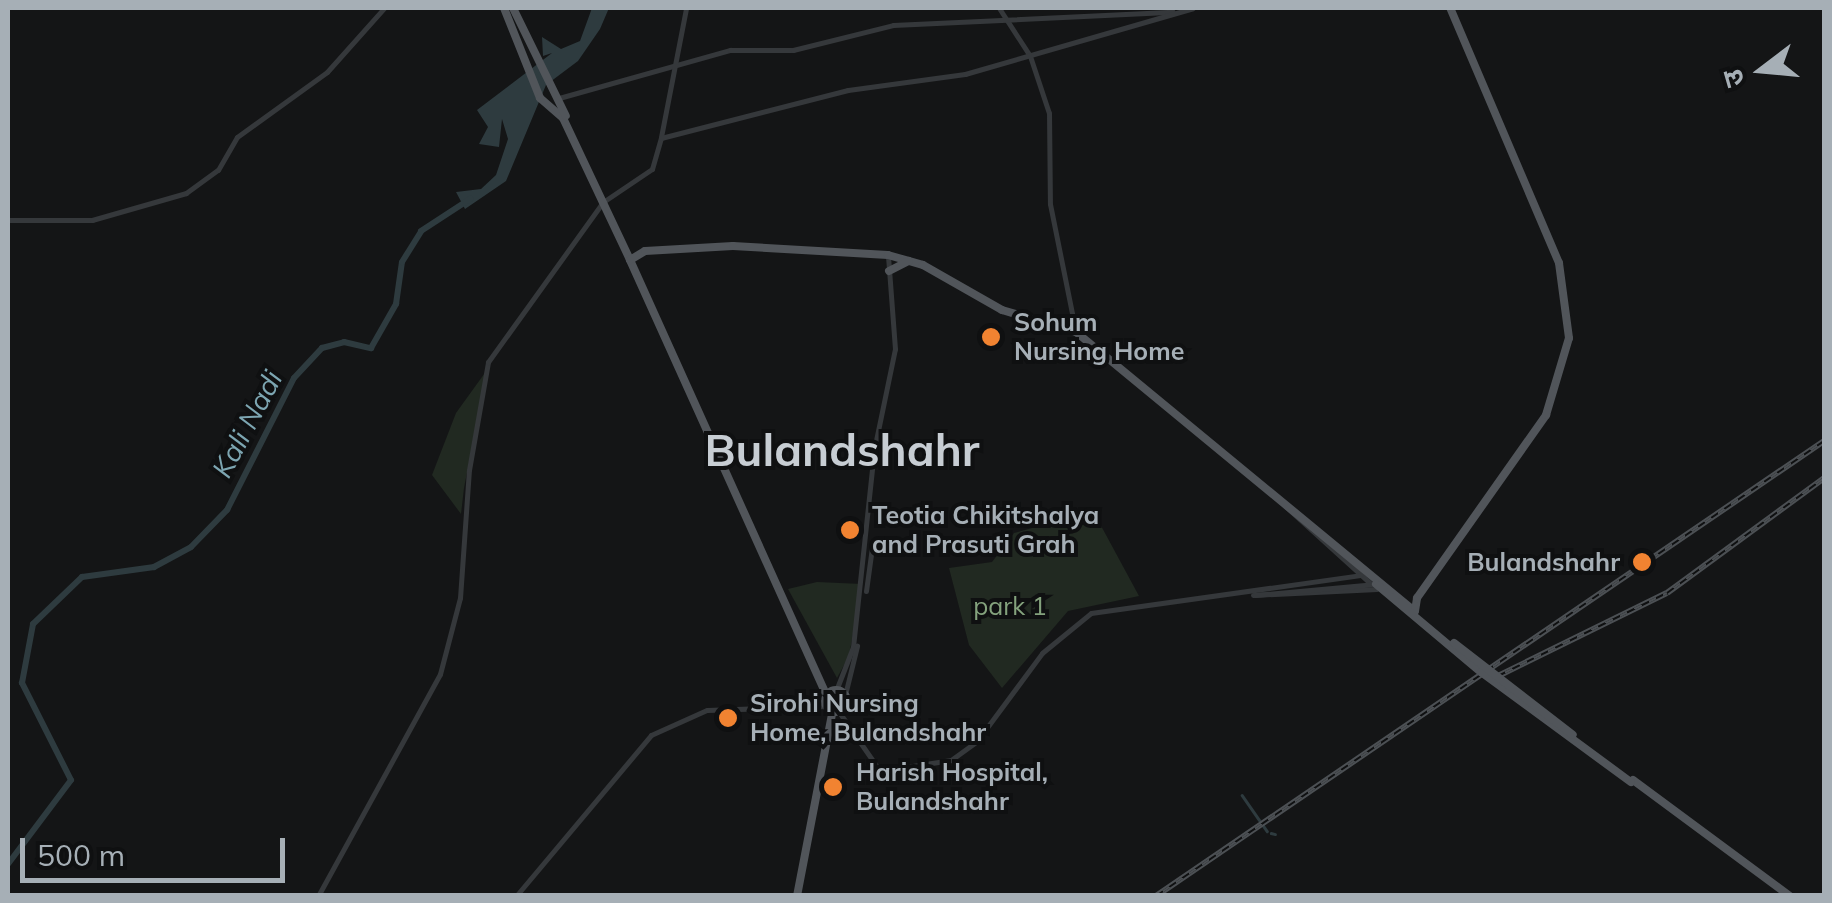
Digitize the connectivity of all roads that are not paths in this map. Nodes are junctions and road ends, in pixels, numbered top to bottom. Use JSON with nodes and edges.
{"nodes":[{"id":1,"x":384,"y":8,"type":"edge"},
{"id":2,"x":504,"y":8,"type":"edge"},
{"id":3,"x":513,"y":8,"type":"edge"},
{"id":4,"x":686,"y":8,"type":"edge"},
{"id":5,"x":999,"y":8,"type":"edge"},
{"id":6,"x":1193,"y":8,"type":"edge"},
{"id":7,"x":1450,"y":8,"type":"edge"},
{"id":8,"x":1179,"y":11,"type":"junction"},
{"id":9,"x":1006,"y":20,"type":"junction"},
{"id":10,"x":1030,"y":56,"type":"junction"},
{"id":11,"x":673,"y":66,"type":"junction"},
{"id":12,"x":555,"y":97,"type":"junction"},
{"id":13,"x":661,"y":138,"type":"junction"},
{"id":14,"x":604,"y":201,"type":"junction"},
{"id":15,"x":8,"y":220,"type":"edge"},
{"id":16,"x":888,"y":254,"type":"junction"},
{"id":17,"x":631,"y":259,"type":"junction"},
{"id":18,"x":910,"y":261,"type":"junction"},
{"id":19,"x":890,"y":272,"type":"junction"},
{"id":20,"x":1076,"y":334,"type":"junction"},
{"id":21,"x":1285,"y":506,"type":"junction"},
{"id":22,"x":1360,"y":575,"type":"junction"},
{"id":23,"x":1376,"y":584,"type":"junction"},
{"id":24,"x":1254,"y":595,"type":"junction"},
{"id":25,"x":1415,"y":611,"type":"junction"},
{"id":26,"x":844,"y":698,"type":"junction"},
{"id":27,"x":833,"y":705,"type":"junction"},
{"id":28,"x":1632,"y":781,"type":"junction"},
{"id":29,"x":318,"y":896,"type":"edge"},
{"id":30,"x":516,"y":896,"type":"edge"},
{"id":31,"x":799,"y":896,"type":"edge"},
{"id":32,"x":1787,"y":896,"type":"edge"}],
"edges":[{"from":1,"to":15,"type":"street"},
{"from":2,"to":14,"type":"main road"},
{"from":3,"to":12,"type":"main road"},
{"from":4,"to":11,"type":"street"},
{"from":5,"to":9,"type":"street"},
{"from":6,"to":8,"type":"street"},
{"from":7,"to":25,"type":"main road"},
{"from":8,"to":9,"type":"street"},
{"from":8,"to":10,"type":"street"},
{"from":9,"to":10,"type":"street"},
{"from":9,"to":11,"type":"street"},
{"from":10,"to":13,"type":"street"},
{"from":10,"to":20,"type":"street"},
{"from":11,"to":12,"type":"street"},
{"from":11,"to":13,"type":"street"},
{"from":12,"to":14,"type":"main road"},
{"from":13,"to":14,"type":"street"},
{"from":14,"to":17,"type":"main road"},
{"from":14,"to":29,"type":"street"},
{"from":16,"to":17,"type":"main road"},
{"from":16,"to":18,"type":"main road"},
{"from":16,"to":19,"type":"street"},
{"from":17,"to":27,"type":"main road"},
{"from":18,"to":19,"type":"main road"},
{"from":18,"to":20,"type":"main road"},
{"from":19,"to":26,"type":"street"},
{"from":19,"to":27,"type":"street"},
{"from":20,"to":21,"type":"main road"},
{"from":20,"to":25,"type":"main road"},
{"from":21,"to":22,"type":"street"},
{"from":21,"to":23,"type":"main road"},
{"from":22,"to":24,"type":"street"},
{"from":22,"to":27,"type":"street"},
{"from":23,"to":24,"type":"street","bridge":true},
{"from":23,"to":28,"type":"main road","bridge":true},
{"from":24,"to":27,"type":"street"},
{"from":25,"to":28,"type":"main road","bridge":true},
{"from":26,"to":27,"type":"main road"},
{"from":26,"to":27,"type":"main road"},
{"from":27,"to":30,"type":"street"},
{"from":27,"to":31,"type":"main road"},
{"from":28,"to":32,"type":"main road"}]}
